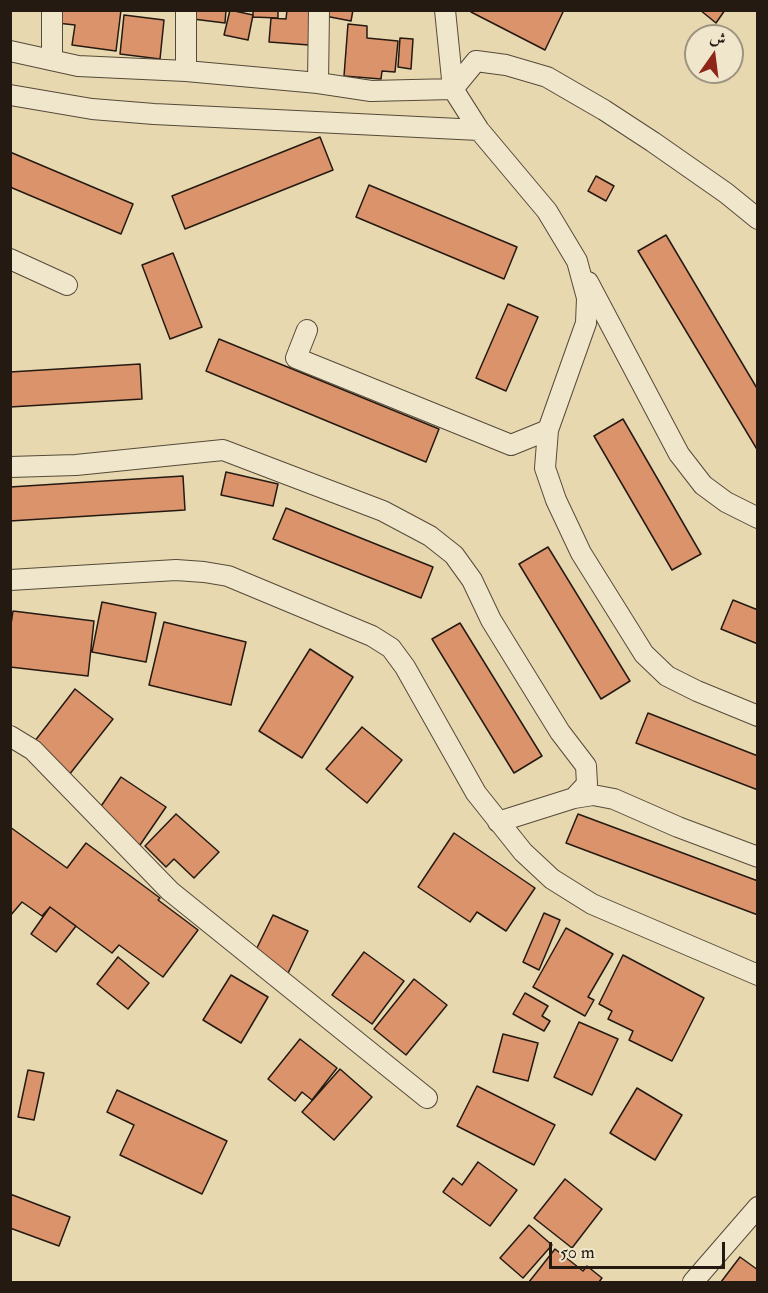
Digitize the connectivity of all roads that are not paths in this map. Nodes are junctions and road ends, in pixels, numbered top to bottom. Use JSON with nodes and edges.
{"nodes":[{"id":1,"x":52,"y":10,"type":"edge"},
{"id":2,"x":186,"y":10,"type":"edge"},
{"id":3,"x":319,"y":10,"type":"edge"},
{"id":4,"x":445,"y":10,"type":"edge"},
{"id":5,"x":10,"y":51,"type":"edge"},
{"id":6,"x":52,"y":60,"type":"junction"},
{"id":7,"x":186,"y":71,"type":"junction"},
{"id":8,"x":318,"y":83,"type":"junction"},
{"id":9,"x":453,"y":89,"type":"junction"},
{"id":10,"x":10,"y":96,"type":"edge"},
{"id":11,"x":479,"y":130,"type":"junction"},
{"id":12,"x":758,"y":219,"type":"edge"},
{"id":13,"x":10,"y":259,"type":"edge"},
{"id":14,"x":577,"y":261,"type":"junction"},
{"id":15,"x":67,"y":285,"type":"dead end"},
{"id":16,"x":307,"y":330,"type":"dead end"},
{"id":17,"x":548,"y":430,"type":"junction"},
{"id":18,"x":10,"y":467,"type":"edge"},
{"id":19,"x":758,"y":518,"type":"edge"},
{"id":20,"x":10,"y":580,"type":"edge"},
{"id":21,"x":758,"y":716,"type":"edge"},
{"id":22,"x":10,"y":736,"type":"edge"},
{"id":23,"x":574,"y":798,"type":"junction"},
{"id":24,"x":498,"y":822,"type":"junction"},
{"id":25,"x":758,"y":856,"type":"edge"},
{"id":26,"x":758,"y":975,"type":"edge"},
{"id":27,"x":427,"y":1098,"type":"dead end"},
{"id":28,"x":758,"y":1208,"type":"edge"},
{"id":29,"x":693,"y":1282,"type":"edge"}],
"edges":[{"from":1,"to":6,"type":"street"},
{"from":2,"to":7,"type":"street"},
{"from":3,"to":8,"type":"street"},
{"from":4,"to":9,"type":"street"},
{"from":5,"to":6,"type":"street"},
{"from":6,"to":7,"type":"street"},
{"from":7,"to":8,"type":"street"},
{"from":8,"to":9,"type":"street"},
{"from":9,"to":11,"type":"street"},
{"from":9,"to":12,"type":"street"},
{"from":10,"to":11,"type":"street"},
{"from":11,"to":14,"type":"street"},
{"from":13,"to":15,"type":"street"},
{"from":14,"to":17,"type":"street"},
{"from":14,"to":19,"type":"street"},
{"from":16,"to":17,"type":"street"},
{"from":17,"to":21,"type":"street"},
{"from":18,"to":23,"type":"street"},
{"from":20,"to":24,"type":"street"},
{"from":22,"to":27,"type":"street"},
{"from":23,"to":24,"type":"street"},
{"from":23,"to":25,"type":"street"},
{"from":24,"to":26,"type":"street"},
{"from":28,"to":29,"type":"street"}]}
